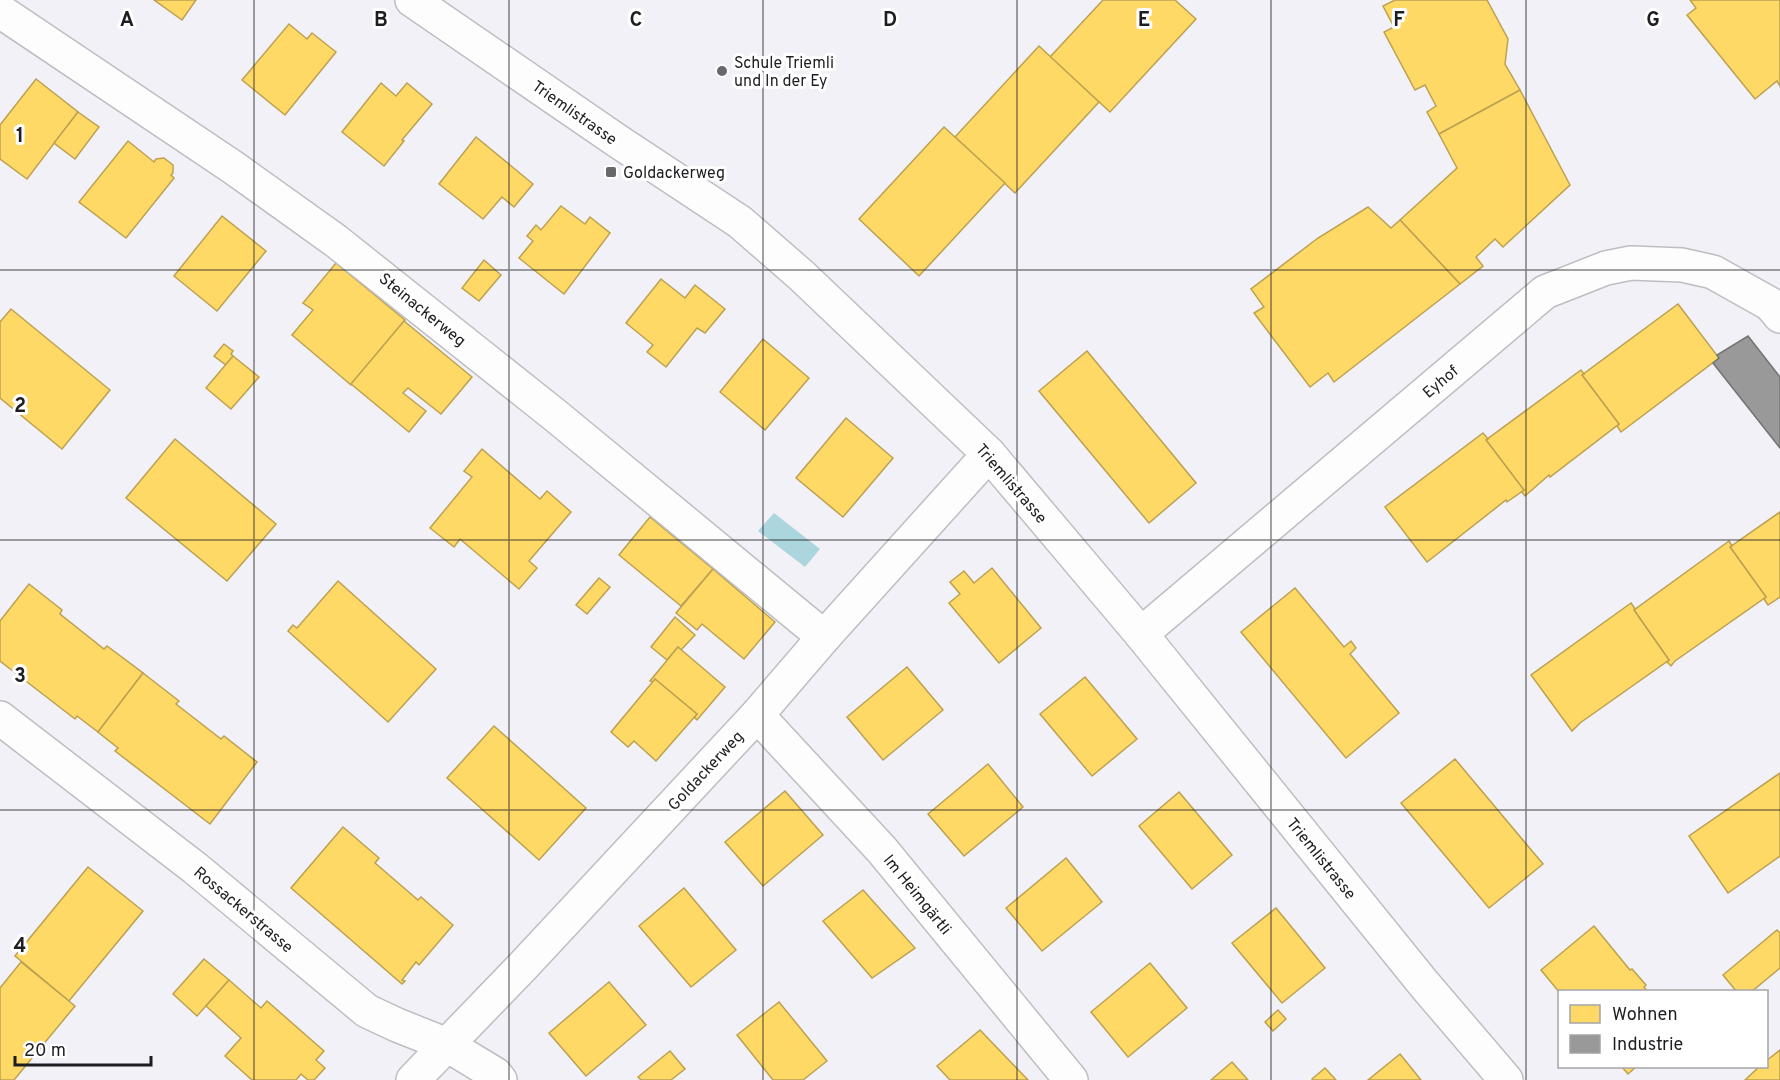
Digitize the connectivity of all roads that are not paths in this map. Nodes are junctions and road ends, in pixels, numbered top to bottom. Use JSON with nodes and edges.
{"nodes":[{"id":1,"x":412,"y":0,"type":"edge"},
{"id":2,"x":0,"y":11,"type":"edge"},
{"id":3,"x":1780,"y":316,"type":"edge"},
{"id":4,"x":989,"y":454,"type":"junction"},
{"id":5,"x":1141,"y":634,"type":"junction"},
{"id":6,"x":824,"y":637,"type":"junction"},
{"id":7,"x":757,"y":715,"type":"junction"},
{"id":8,"x":0,"y":718,"type":"edge"},
{"id":9,"x":447,"y":1045,"type":"junction"},
{"id":10,"x":413,"y":1080,"type":"edge"},
{"id":11,"x":500,"y":1080,"type":"edge"},
{"id":12,"x":1071,"y":1080,"type":"edge"},
{"id":13,"x":1506,"y":1080,"type":"edge"}],
"edges":[{"from":1,"to":4,"type":"street","name":"Triemlistrasse"},
{"from":2,"to":6,"type":"street","name":"Steinackerweg"},
{"from":3,"to":5,"type":"street","name":"Eyhof"},
{"from":4,"to":5,"type":"street","name":"Triemlistrasse"},
{"from":4,"to":6,"type":"street","name":"Goldackerweg"},
{"from":5,"to":13,"type":"street","name":"Triemlistrasse"},
{"from":6,"to":7,"type":"street","name":"Goldackerweg"},
{"from":7,"to":9,"type":"street","name":"Goldackerweg"},
{"from":7,"to":12,"type":"street","name":"Im Heimgärtli"},
{"from":8,"to":9,"type":"street","name":"Rossackerstrasse"},
{"from":9,"to":10,"type":"street","name":"Goldackerweg"},
{"from":9,"to":11,"type":"street","name":"Rossackerstrasse"}]}
